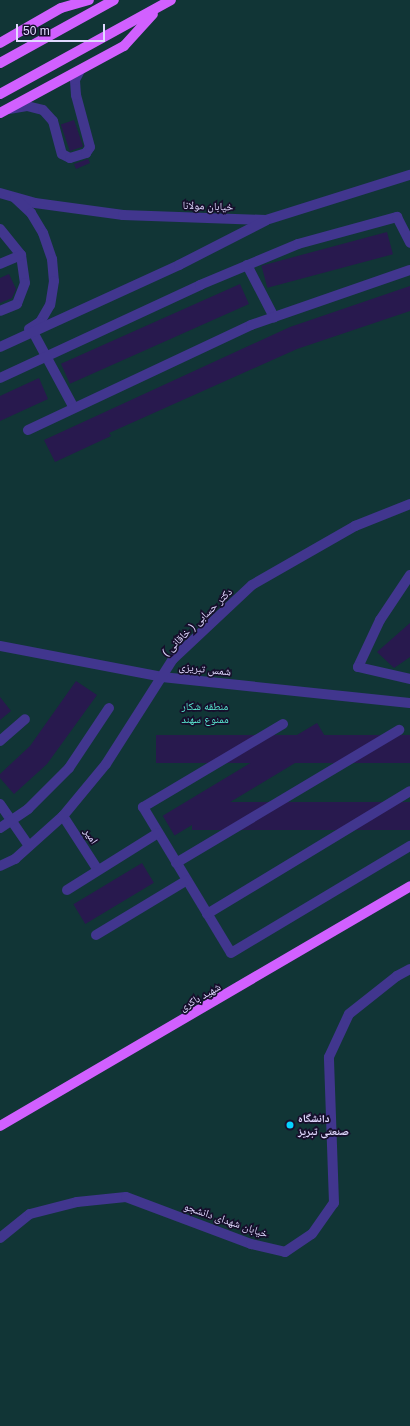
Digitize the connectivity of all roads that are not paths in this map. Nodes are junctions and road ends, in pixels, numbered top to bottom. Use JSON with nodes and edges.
{"nodes":[{"id":1,"x":89,"y":0,"type":"edge"},
{"id":2,"x":114,"y":0,"type":"edge"},
{"id":3,"x":171,"y":0,"type":"edge"},
{"id":4,"x":160,"y":8,"type":"junction"},
{"id":5,"x":0,"y":43,"type":"edge"},
{"id":6,"x":0,"y":63,"type":"edge"},
{"id":7,"x":80,"y":70,"type":"junction"},
{"id":8,"x":0,"y":94,"type":"edge"},
{"id":9,"x":2,"y":110,"type":"edge"},
{"id":10,"x":410,"y":175,"type":"edge"},
{"id":11,"x":0,"y":193,"type":"edge"},
{"id":12,"x":14,"y":196,"type":"junction"},
{"id":13,"x":266,"y":220,"type":"junction"},
{"id":14,"x":0,"y":229,"type":"edge"},
{"id":15,"x":410,"y":243,"type":"edge"},
{"id":16,"x":21,"y":255,"type":"junction"},
{"id":17,"x":0,"y":264,"type":"edge"},
{"id":18,"x":247,"y":265,"type":"junction"},
{"id":19,"x":410,"y":270,"type":"edge"},
{"id":20,"x":0,"y":311,"type":"edge"},
{"id":21,"x":274,"y":317,"type":"junction"},
{"id":22,"x":33,"y":332,"type":"junction"},
{"id":23,"x":13,"y":341,"type":"junction"},
{"id":24,"x":0,"y":347,"type":"edge"},
{"id":25,"x":45,"y":357,"type":"junction"},
{"id":26,"x":0,"y":378,"type":"edge"},
{"id":27,"x":74,"y":408,"type":"junction"},
{"id":28,"x":28,"y":430,"type":"dead end"},
{"id":29,"x":410,"y":504,"type":"edge"},
{"id":30,"x":410,"y":575,"type":"edge"},
{"id":31,"x":0,"y":646,"type":"edge"},
{"id":32,"x":162,"y":677,"type":"junction"},
{"id":33,"x":410,"y":679,"type":"edge"},
{"id":34,"x":410,"y":703,"type":"edge"},
{"id":35,"x":109,"y":708,"type":"dead end"},
{"id":36,"x":25,"y":719,"type":"dead end"},
{"id":37,"x":283,"y":724,"type":"dead end"},
{"id":38,"x":399,"y":730,"type":"dead end"},
{"id":39,"x":0,"y":741,"type":"edge"},
{"id":40,"x":410,"y":791,"type":"edge"},
{"id":41,"x":0,"y":804,"type":"edge"},
{"id":42,"x":63,"y":816,"type":"junction"},
{"id":43,"x":11,"y":820,"type":"junction"},
{"id":44,"x":0,"y":828,"type":"edge"},
{"id":45,"x":158,"y":832,"type":"junction"},
{"id":46,"x":29,"y":846,"type":"junction"},
{"id":47,"x":410,"y":846,"type":"edge"},
{"id":48,"x":176,"y":863,"type":"junction"},
{"id":49,"x":0,"y":866,"type":"edge"},
{"id":50,"x":98,"y":870,"type":"junction"},
{"id":51,"x":187,"y":880,"type":"junction"},
{"id":52,"x":410,"y":886,"type":"edge"},
{"id":53,"x":68,"y":890,"type":"dead end"},
{"id":54,"x":207,"y":914,"type":"junction"},
{"id":55,"x":96,"y":935,"type":"dead end"},
{"id":56,"x":410,"y":969,"type":"edge"},
{"id":57,"x":0,"y":1126,"type":"edge"},
{"id":58,"x":0,"y":1238,"type":"edge"}],
"edges":[{"from":1,"to":5,"type":"main road"},
{"from":2,"to":6,"type":"main road"},
{"from":3,"to":4,"type":"main road"},
{"from":4,"to":7,"type":"main road"},
{"from":4,"to":8,"type":"main road"},
{"from":7,"to":9,"type":"main road"},
{"from":7,"to":9,"type":"street"},
{"from":10,"to":13,"type":"street","name":"خیابان مولانا"},
{"from":11,"to":12,"type":"street","name":"خیابان مولانا"},
{"from":12,"to":13,"type":"street","name":"خیابان مولانا"},
{"from":12,"to":23,"type":"street"},
{"from":13,"to":22,"type":"street"},
{"from":14,"to":16,"type":"street"},
{"from":15,"to":18,"type":"street"},
{"from":16,"to":17,"type":"street"},
{"from":16,"to":20,"type":"street"},
{"from":18,"to":21,"type":"street"},
{"from":18,"to":25,"type":"street"},
{"from":19,"to":21,"type":"street"},
{"from":21,"to":27,"type":"street"},
{"from":22,"to":23,"type":"street"},
{"from":22,"to":25,"type":"street"},
{"from":23,"to":24,"type":"street"},
{"from":25,"to":26,"type":"street"},
{"from":25,"to":27,"type":"street"},
{"from":27,"to":28,"type":"street"},
{"from":29,"to":32,"type":"street","name":"دکتر حسابی ( خاقانی )"},
{"from":30,"to":33,"type":"street"},
{"from":31,"to":32,"type":"street","name":"شمس تبریزی"},
{"from":32,"to":34,"type":"street","name":"شمس تبریزی"},
{"from":32,"to":42,"type":"street","name":"دکتر حسابی ( خاقانی )"},
{"from":35,"to":43,"type":"street"},
{"from":36,"to":39,"type":"street"},
{"from":37,"to":45,"type":"street"},
{"from":38,"to":48,"type":"street"},
{"from":40,"to":54,"type":"street"},
{"from":41,"to":43,"type":"street"},
{"from":42,"to":46,"type":"street","name":"دکتر حسابی ( خاقانی )"},
{"from":42,"to":50,"type":"street","name":"امیر"},
{"from":43,"to":44,"type":"street"},
{"from":43,"to":46,"type":"street"},
{"from":45,"to":48,"type":"street"},
{"from":45,"to":50,"type":"street"},
{"from":46,"to":49,"type":"street","name":"دکتر حسابی ( خاقانی )"},
{"from":47,"to":54,"type":"street"},
{"from":48,"to":51,"type":"street"},
{"from":50,"to":53,"type":"street"},
{"from":51,"to":54,"type":"street"},
{"from":51,"to":55,"type":"street"},
{"from":52,"to":57,"type":"main road","name":"شهید باکری"},
{"from":56,"to":58,"type":"street","name":"خیابان شهدای دانشجو"}]}
